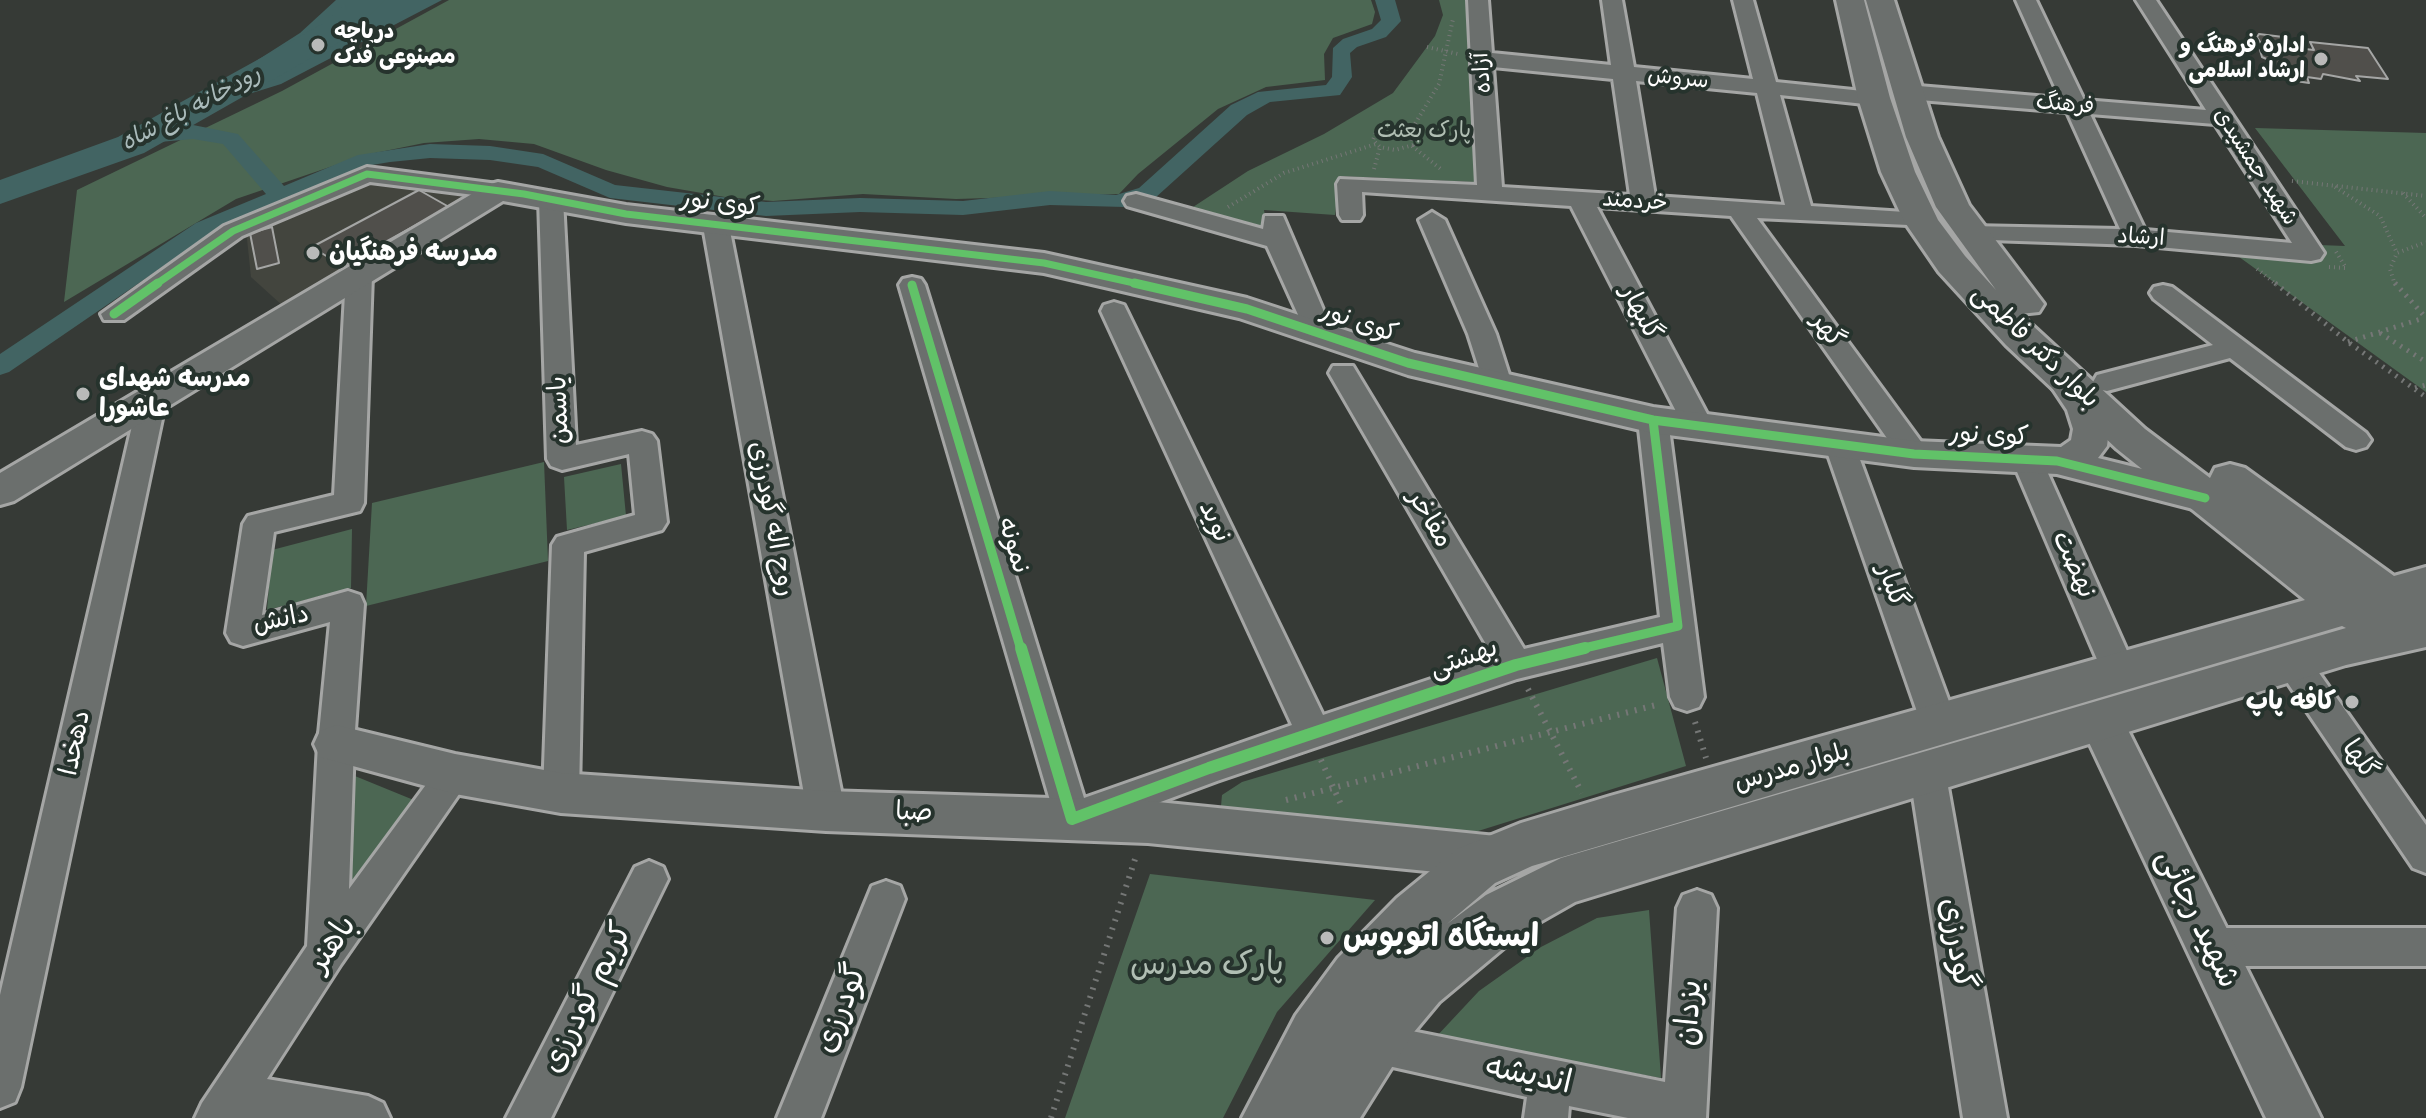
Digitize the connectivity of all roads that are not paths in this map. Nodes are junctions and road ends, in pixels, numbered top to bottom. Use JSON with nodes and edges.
{"nodes":[{"id":1,"x":1478,"y":0,"type":"edge"},
{"id":2,"x":1612,"y":0,"type":"edge"},
{"id":3,"x":1743,"y":0,"type":"edge"},
{"id":4,"x":1850,"y":0,"type":"edge"},
{"id":5,"x":1880,"y":0,"type":"edge"},
{"id":6,"x":2026,"y":0,"type":"edge"},
{"id":7,"x":2146,"y":0,"type":"edge"},
{"id":8,"x":1482,"y":59,"type":"junction"},
{"id":9,"x":1622,"y":73,"type":"junction"},
{"id":10,"x":1764,"y":87,"type":"junction"},
{"id":11,"x":1890,"y":95,"type":"junction"},
{"id":12,"x":2077,"y":106,"type":"junction"},
{"id":13,"x":2223,"y":118,"type":"junction"},
{"id":14,"x":498,"y":191,"type":"junction"},
{"id":15,"x":1490,"y":193,"type":"junction"},
{"id":16,"x":551,"y":199,"type":"junction"},
{"id":17,"x":1580,"y":199,"type":"junction"},
{"id":18,"x":1136,"y":201,"type":"dead end"},
{"id":19,"x":1644,"y":203,"type":"junction"},
{"id":20,"x":1738,"y":209,"type":"junction"},
{"id":21,"x":1800,"y":213,"type":"junction"},
{"id":22,"x":1351,"y":215,"type":"dead end"},
{"id":23,"x":1432,"y":220,"type":"dead end"},
{"id":24,"x":1921,"y":221,"type":"junction"},
{"id":25,"x":716,"y":226,"type":"junction"},
{"id":26,"x":1970,"y":234,"type":"junction"},
{"id":27,"x":2136,"y":237,"type":"junction"},
{"id":28,"x":2319,"y":254,"type":"joint"},
{"id":29,"x":359,"y":275,"type":"junction"},
{"id":30,"x":912,"y":285,"type":"dead end"},
{"id":31,"x":2163,"y":293,"type":"dead end"},
{"id":32,"x":1114,"y":311,"type":"dead end"},
{"id":33,"x":114,"y":314,"type":"dead end"},
{"id":34,"x":1319,"y":333,"type":"junction"},
{"id":35,"x":2234,"y":348,"type":"junction"},
{"id":36,"x":1343,"y":373,"type":"dead end"},
{"id":37,"x":2063,"y":377,"type":"junction"},
{"id":38,"x":2107,"y":382,"type":"junction"},
{"id":39,"x":1498,"y":384,"type":"junction"},
{"id":40,"x":152,"y":400,"type":"junction"},
{"id":41,"x":1653,"y":420,"type":"junction"},
{"id":42,"x":1699,"y":427,"type":"junction"},
{"id":43,"x":2356,"y":440,"type":"dead end"},
{"id":44,"x":1840,"y":446,"type":"junction"},
{"id":45,"x":1914,"y":454,"type":"junction"},
{"id":46,"x":2042,"y":460,"type":"junction"},
{"id":47,"x":0,"y":491,"type":"edge"},
{"id":48,"x":2205,"y":498,"type":"junction"},
{"id":49,"x":2404,"y":616,"type":"edge"},
{"id":50,"x":1678,"y":626,"type":"junction"},
{"id":51,"x":2293,"y":663,"type":"junction"},
{"id":52,"x":1516,"y":665,"type":"junction"},
{"id":53,"x":2119,"y":671,"type":"junction"},
{"id":54,"x":1687,"y":697,"type":"road end"},
{"id":55,"x":2100,"y":719,"type":"junction"},
{"id":56,"x":1312,"y":734,"type":"junction"},
{"id":57,"x":336,"y":744,"type":"junction"},
{"id":58,"x":1934,"y":748,"type":"junction"},
{"id":59,"x":1209,"y":768,"type":"junction"},
{"id":60,"x":455,"y":774,"type":"junction"},
{"id":61,"x":561,"y":793,"type":"junction"},
{"id":62,"x":1728,"y":807,"type":"junction"},
{"id":63,"x":826,"y":811,"type":"junction"},
{"id":64,"x":1072,"y":819,"type":"junction"},
{"id":65,"x":1221,"y":829,"type":"junction"},
{"id":66,"x":2426,"y":856,"type":"edge"},
{"id":67,"x":1496,"y":857,"type":"junction"},
{"id":68,"x":649,"y":879,"type":"dead end"},
{"id":69,"x":886,"y":899,"type":"dead end"},
{"id":70,"x":1697,"y":908,"type":"dead end"},
{"id":71,"x":2211,"y":947,"type":"junction"},
{"id":72,"x":2426,"y":947,"type":"edge"},
{"id":73,"x":327,"y":951,"type":"junction"},
{"id":74,"x":1372,"y":1044,"type":"junction"},
{"id":75,"x":0,"y":1087,"type":"edge"},
{"id":76,"x":1548,"y":1099,"type":"edge"},
{"id":77,"x":226,"y":1106,"type":"edge"},
{"id":78,"x":1684,"y":1113,"type":"edge"},
{"id":79,"x":368,"y":1118,"type":"edge"},
{"id":80,"x":528,"y":1118,"type":"edge"},
{"id":81,"x":799,"y":1118,"type":"edge"},
{"id":82,"x":1272,"y":1118,"type":"edge"},
{"id":83,"x":1326,"y":1118,"type":"edge"},
{"id":84,"x":1985,"y":1118,"type":"edge"},
{"id":85,"x":2294,"y":1118,"type":"edge"}],
"edges":[{"from":1,"to":8,"type":"street","name":"آزاده"},
{"from":2,"to":9,"type":"street"},
{"from":3,"to":10,"type":"street"},
{"from":4,"to":11,"type":"main road","name":"بلوار دکتر فاطمی"},
{"from":5,"to":11,"type":"main road","name":"بلوار دکتر فاطمی"},
{"from":6,"to":12,"type":"street"},
{"from":7,"to":13,"type":"street","name":"شهید جمشیدی"},
{"from":8,"to":9,"type":"street","name":"سروش"},
{"from":8,"to":15,"type":"street","name":"آزاده"},
{"from":9,"to":10,"type":"street","name":"سروش"},
{"from":9,"to":19,"type":"street"},
{"from":10,"to":11,"type":"street","name":"سروش"},
{"from":10,"to":21,"type":"street"},
{"from":11,"to":12,"type":"street","name":"فرهنگ"},
{"from":11,"to":24,"type":"main road","name":"بلوار دکتر فاطمی"},
{"from":11,"to":26,"type":"main road","name":"بلوار دکتر فاطمی"},
{"from":12,"to":13,"type":"street","name":"فرهنگ"},
{"from":12,"to":27,"type":"street"},
{"from":13,"to":28,"type":"street","name":"شهید جمشیدی"},
{"from":14,"to":16,"type":"street","name":"کوی نور"},
{"from":14,"to":29,"type":"street"},
{"from":14,"to":33,"type":"street"},
{"from":15,"to":17,"type":"street","name":"خردمند"},
{"from":15,"to":22,"type":"street","name":"خردمند"},
{"from":16,"to":25,"type":"street","name":"کوی نور"},
{"from":16,"to":61,"type":"street","name":"یاسمن"},
{"from":17,"to":19,"type":"street","name":"خردمند"},
{"from":17,"to":42,"type":"street","name":"گلبهار"},
{"from":18,"to":34,"type":"street"},
{"from":19,"to":20,"type":"street","name":"خردمند"},
{"from":20,"to":21,"type":"street","name":"خردمند"},
{"from":20,"to":45,"type":"street","name":"گهر"},
{"from":21,"to":24,"type":"street","name":"خردمند"},
{"from":23,"to":39,"type":"street"},
{"from":24,"to":37,"type":"main road","name":"بلوار دکتر فاطمی"},
{"from":25,"to":34,"type":"street","name":"کوی نور"},
{"from":25,"to":63,"type":"street","name":"روح اله گودرزی"},
{"from":26,"to":27,"type":"street","name":"ارشاد"},
{"from":26,"to":38,"type":"main road","name":"بلوار دکتر فاطمی"},
{"from":27,"to":28,"type":"street","name":"ارشاد"},
{"from":29,"to":40,"type":"street"},
{"from":29,"to":57,"type":"street","name":"دانش"},
{"from":30,"to":64,"type":"street","name":"نمونه"},
{"from":31,"to":35,"type":"street"},
{"from":32,"to":56,"type":"street","name":"نوید"},
{"from":34,"to":39,"type":"street","name":"کوی نور"},
{"from":35,"to":38,"type":"street"},
{"from":35,"to":43,"type":"street"},
{"from":36,"to":52,"type":"street","name":"مفاخر"},
{"from":37,"to":46,"type":"street","name":"کوی نور"},
{"from":37,"to":48,"type":"main road","name":"بلوار دکتر فاطمی"},
{"from":38,"to":49,"type":"main road","name":"بلوار دکتر فاطمی"},
{"from":39,"to":41,"type":"street","name":"کوی نور"},
{"from":40,"to":47,"type":"street"},
{"from":40,"to":75,"type":"street","name":"دهخدا"},
{"from":41,"to":42,"type":"street","name":"کوی نور"},
{"from":41,"to":50,"type":"street"},
{"from":42,"to":44,"type":"street","name":"کوی نور"},
{"from":44,"to":45,"type":"street","name":"کوی نور"},
{"from":44,"to":58,"type":"street","name":"گلبار"},
{"from":45,"to":46,"type":"street","name":"کوی نور"},
{"from":46,"to":48,"type":"street","name":"کوی نور"},
{"from":46,"to":53,"type":"street","name":"نهضت"},
{"from":48,"to":49,"type":"main road","name":"بلوار دکتر فاطمی"},
{"from":49,"to":51,"type":"main road","name":"بلوار مدرس"},
{"from":49,"to":53,"type":"main road","name":"بلوار مدرس"},
{"from":50,"to":52,"type":"street","name":"بهشتی"},
{"from":50,"to":54,"type":"street"},
{"from":51,"to":55,"type":"main road","name":"بلوار مدرس"},
{"from":51,"to":66,"type":"street","name":"گلها"},
{"from":52,"to":56,"type":"street","name":"بهشتی"},
{"from":53,"to":58,"type":"main road","name":"بلوار مدرس"},
{"from":55,"to":58,"type":"main road","name":"بلوار مدرس"},
{"from":55,"to":71,"type":"street","name":"شهید رجائی"},
{"from":56,"to":59,"type":"street","name":"بهشتی"},
{"from":57,"to":60,"type":"street","name":"صبا"},
{"from":57,"to":73,"type":"street","name":"دانش"},
{"from":58,"to":62,"type":"main road","name":"بلوار مدرس"},
{"from":58,"to":84,"type":"street","name":"گودرزی"},
{"from":59,"to":64,"type":"street","name":"بهشتی"},
{"from":59,"to":65,"type":"street"},
{"from":60,"to":61,"type":"street","name":"صبا"},
{"from":60,"to":73,"type":"street","name":"باهنر"},
{"from":61,"to":63,"type":"street","name":"صبا"},
{"from":62,"to":67,"type":"main road","name":"بلوار مدرس"},
{"from":62,"to":74,"type":"main road","name":"بلوار مدرس"},
{"from":63,"to":64,"type":"street","name":"صبا"},
{"from":64,"to":65,"type":"street","name":"صبا"},
{"from":65,"to":67,"type":"street","name":"صبا"},
{"from":67,"to":82,"type":"main road","name":"بلوار مدرس"},
{"from":68,"to":80,"type":"street","name":"کریم گودرزی"},
{"from":69,"to":81,"type":"street","name":"گودرزی"},
{"from":70,"to":78,"type":"street","name":"یزدان"},
{"from":71,"to":72,"type":"street"},
{"from":71,"to":85,"type":"street","name":"شهید رجائی"},
{"from":73,"to":77,"type":"street","name":"باهنر"},
{"from":74,"to":76,"type":"street","name":"اندیشه"},
{"from":74,"to":83,"type":"main road","name":"بلوار مدرس"},
{"from":76,"to":78,"type":"street","name":"اندیشه"},
{"from":77,"to":79,"type":"street"}]}
